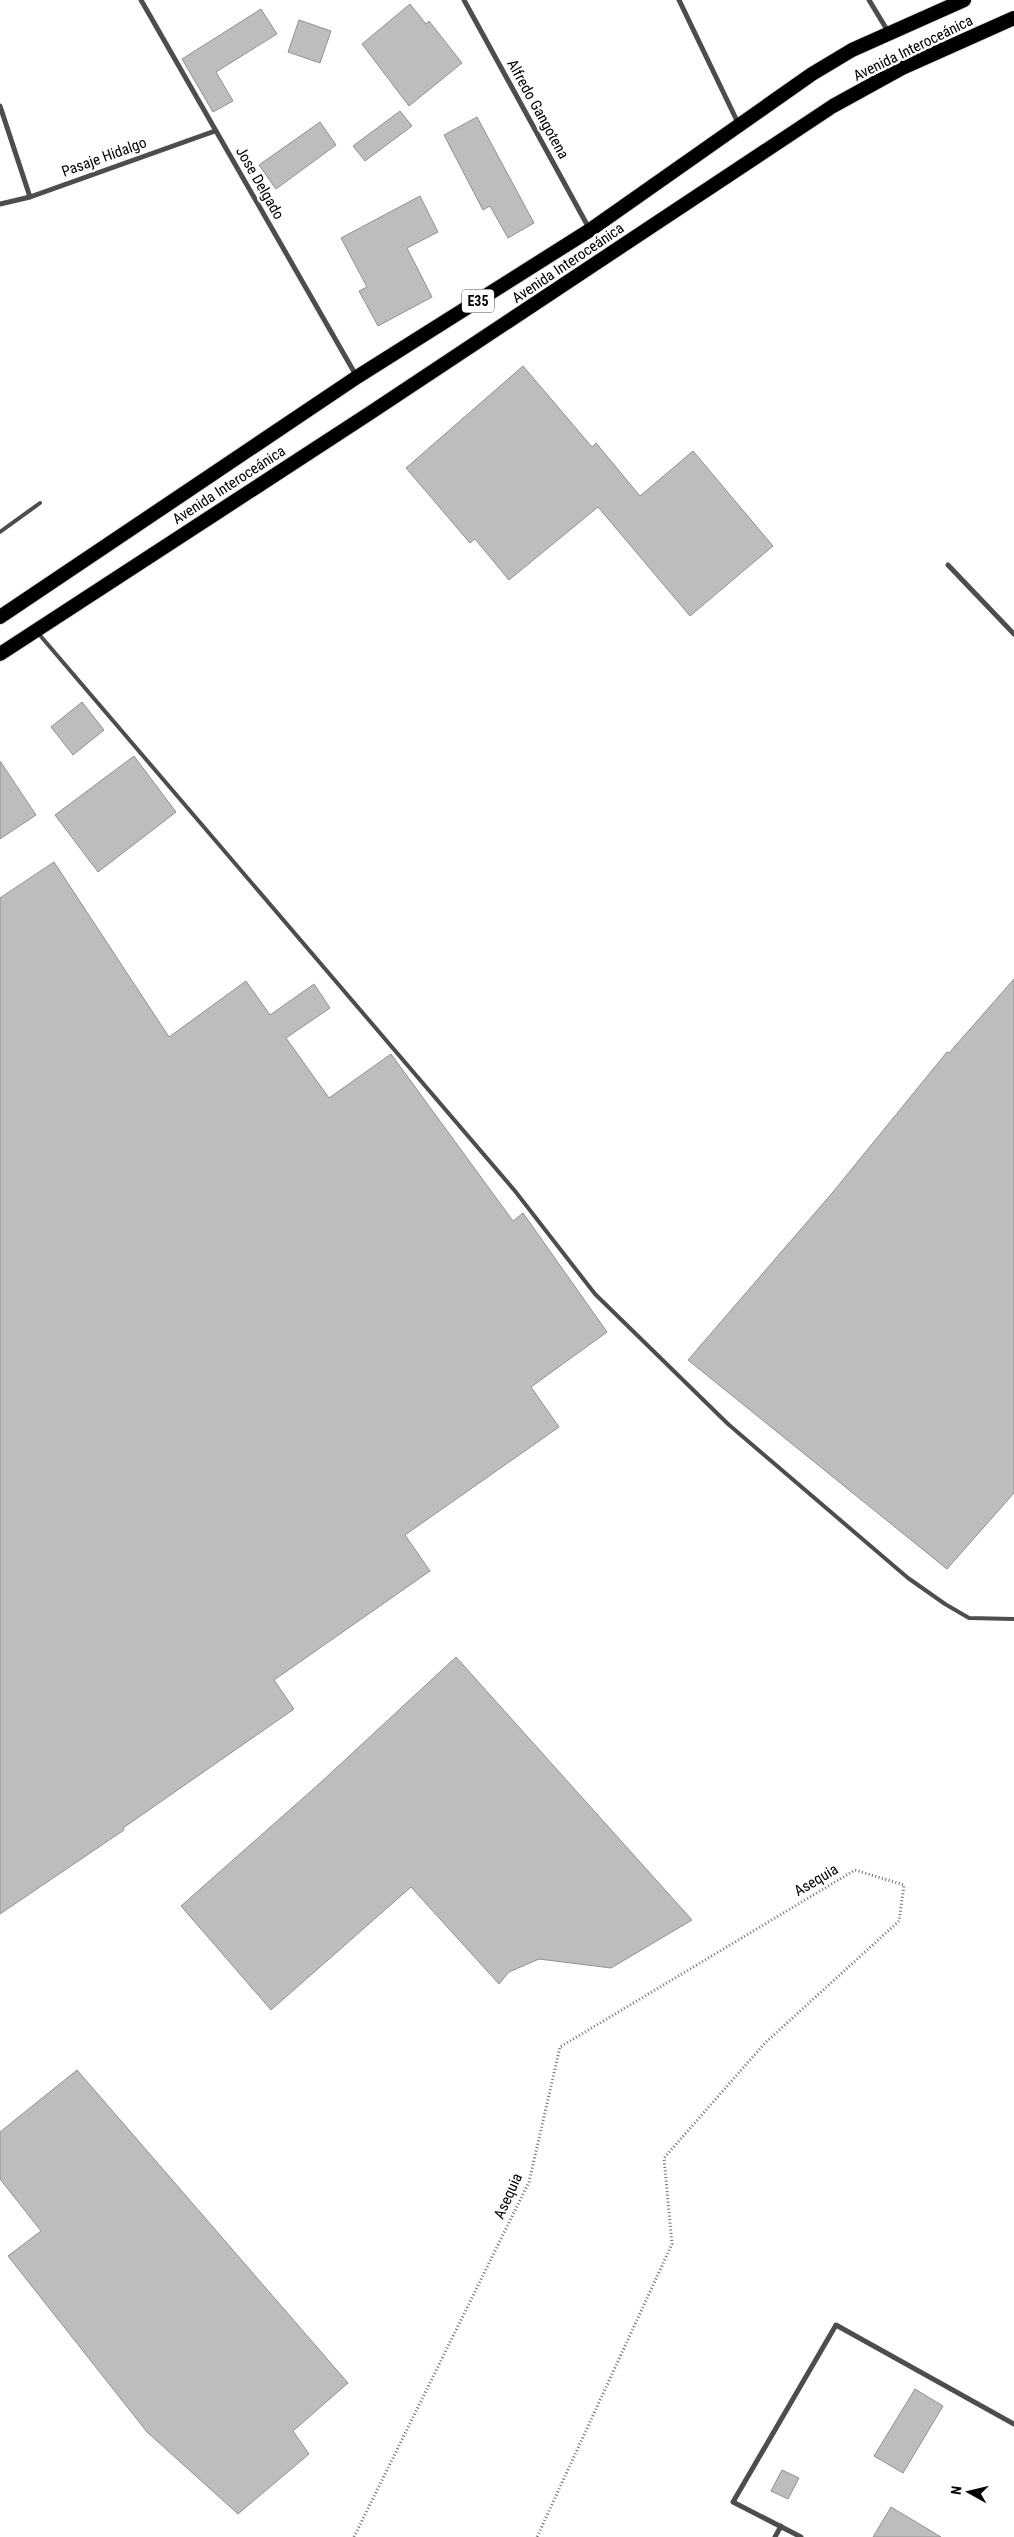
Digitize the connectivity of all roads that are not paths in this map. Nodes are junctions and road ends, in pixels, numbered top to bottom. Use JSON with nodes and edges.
{"nodes":[{"id":1,"x":141,"y":0,"type":"edge"},
{"id":2,"x":464,"y":0,"type":"edge"},
{"id":3,"x":679,"y":0,"type":"edge"},
{"id":4,"x":869,"y":0,"type":"edge"},
{"id":5,"x":964,"y":0,"type":"edge"},
{"id":6,"x":1014,"y":18,"type":"edge"},
{"id":7,"x":890,"y":33,"type":"junction"},
{"id":8,"x":0,"y":106,"type":"edge"},
{"id":9,"x":740,"y":125,"type":"junction"},
{"id":10,"x":215,"y":131,"type":"junction"},
{"id":11,"x":30,"y":197,"type":"junction"},
{"id":12,"x":0,"y":204,"type":"edge"},
{"id":13,"x":590,"y":230,"type":"junction"},
{"id":14,"x":357,"y":378,"type":"junction"},
{"id":15,"x":40,"y":503,"type":"dead end"},
{"id":16,"x":0,"y":532,"type":"edge"},
{"id":17,"x":948,"y":565,"type":"dead end"},
{"id":18,"x":0,"y":617,"type":"edge"},
{"id":19,"x":34,"y":629,"type":"junction"},
{"id":20,"x":1014,"y":634,"type":"edge"},
{"id":21,"x":0,"y":654,"type":"edge"},
{"id":22,"x":1014,"y":1619,"type":"edge"},
{"id":23,"x":1014,"y":2424,"type":"edge"},
{"id":24,"x":781,"y":2526,"type":"junction"},
{"id":25,"x":775,"y":2537,"type":"edge"},
{"id":26,"x":801,"y":2537,"type":"edge"}],
"edges":[{"from":1,"to":10,"type":"street","name":"Jose Delgado"},
{"from":2,"to":13,"type":"street","name":"Alfredo Gangotena"},
{"from":3,"to":9,"type":"street"},
{"from":4,"to":7,"type":"street"},
{"from":5,"to":7,"type":"highway","name":"Avenida Interoceánica","number":"E35"},
{"from":6,"to":19,"type":"highway","name":"Avenida Interoceánica","number":"E35"},
{"from":7,"to":9,"type":"highway","name":"Avenida Interoceánica","number":"E35"},
{"from":8,"to":11,"type":"street"},
{"from":9,"to":13,"type":"highway","name":"Avenida Interoceánica","number":"E35"},
{"from":10,"to":11,"type":"street","name":"Pasaje Hidalgo"},
{"from":10,"to":14,"type":"street","name":"Jose Delgado"},
{"from":11,"to":12,"type":"street","name":"Pasaje Hidalgo"},
{"from":13,"to":14,"type":"highway","name":"Avenida Interoceánica","number":"E35"},
{"from":14,"to":18,"type":"highway","name":"Avenida Interoceánica","number":"E35"},
{"from":15,"to":16,"type":"lane"},
{"from":17,"to":20,"type":"street"},
{"from":19,"to":21,"type":"highway","name":"Avenida Interoceánica","number":"E35"},
{"from":19,"to":22,"type":"lane"},
{"from":23,"to":24,"type":"street"},
{"from":24,"to":25,"type":"street"},
{"from":24,"to":26,"type":"street"}]}
